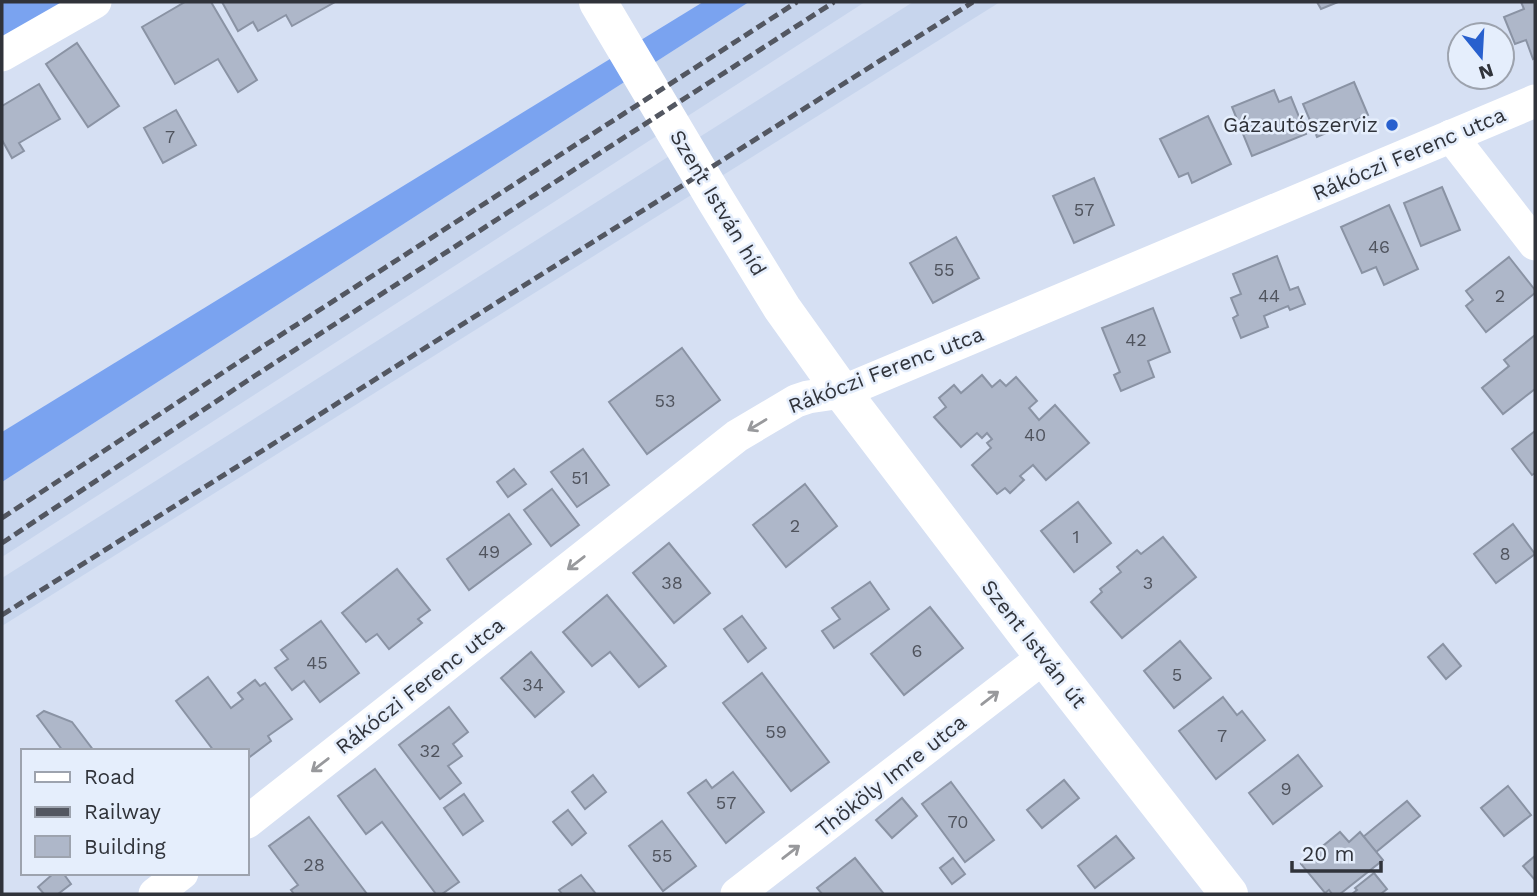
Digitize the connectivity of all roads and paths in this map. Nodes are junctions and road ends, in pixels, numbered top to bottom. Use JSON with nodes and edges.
{"nodes":[{"id":1,"x":95,"y":2,"type":"edge"},
{"id":2,"x":600,"y":5,"type":"edge"},
{"id":3,"x":2,"y":55,"type":"edge"},
{"id":4,"x":1535,"y":101,"type":"edge"},
{"id":5,"x":1451,"y":136,"type":"junction"},
{"id":6,"x":1535,"y":244,"type":"edge"},
{"id":7,"x":842,"y":392,"type":"junction"},
{"id":8,"x":1044,"y":657,"type":"junction"},
{"id":9,"x":248,"y":821,"type":"edge"},
{"id":10,"x":179,"y":875,"type":"edge"},
{"id":11,"x":155,"y":894,"type":"edge"},
{"id":12,"x":737,"y":894,"type":"edge"},
{"id":13,"x":1229,"y":894,"type":"edge"}],
"edges":[{"from":1,"to":3,"type":"street"},
{"from":2,"to":7,"type":"street","name":"Szent István híd"},
{"from":4,"to":5,"type":"street","name":"Rákóczi Ferenc utca"},
{"from":5,"to":6,"type":"street"},
{"from":5,"to":7,"type":"street","name":"Rákóczi Ferenc utca"},
{"from":7,"to":8,"type":"street","name":"Szent István út"},
{"from":7,"to":9,"type":"street","name":"Rákóczi Ferenc utca","one_way":true},
{"from":12,"to":8,"type":"street","name":"Thököly Imre utca","one_way":true},
{"from":8,"to":13,"type":"street","name":"Szent István út"},
{"from":10,"to":11,"type":"street"}]}
